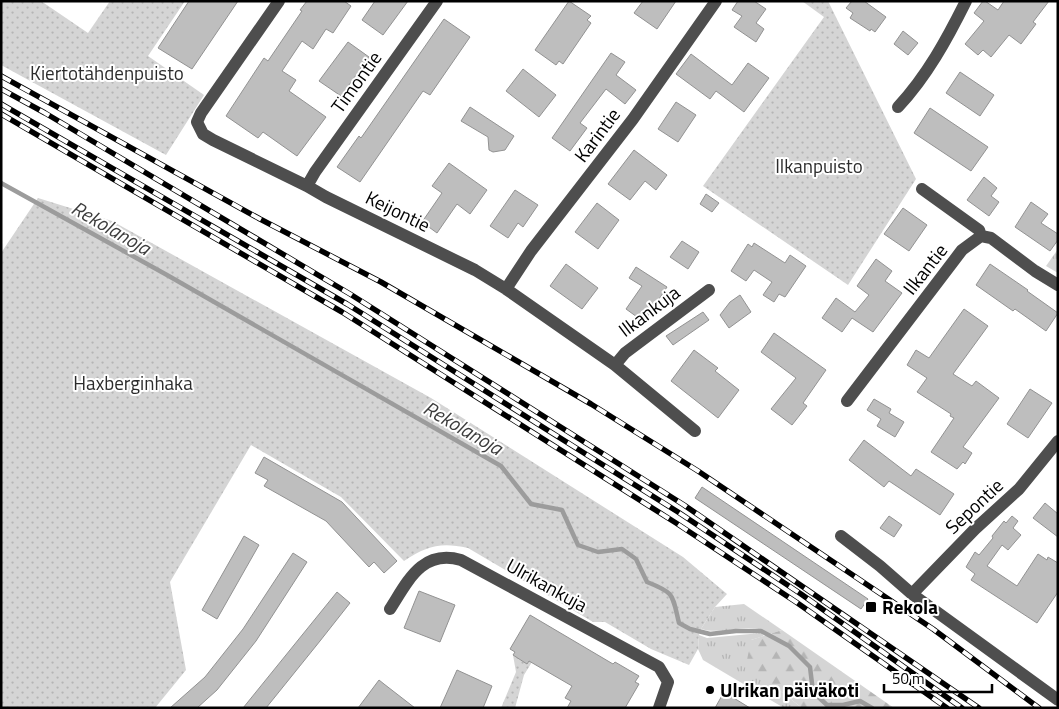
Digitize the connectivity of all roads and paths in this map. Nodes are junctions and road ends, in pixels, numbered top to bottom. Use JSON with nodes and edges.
{"nodes":[{"id":1,"x":279,"y":1,"type":"edge"},
{"id":2,"x":437,"y":1,"type":"edge"},
{"id":3,"x":716,"y":1,"type":"edge"},
{"id":4,"x":966,"y":1,"type":"edge"},
{"id":5,"x":898,"y":107,"type":"dead end"},
{"id":6,"x":307,"y":186,"type":"junction"},
{"id":7,"x":922,"y":189,"type":"dead end"},
{"id":8,"x":981,"y":236,"type":"junction"},
{"id":9,"x":1058,"y":285,"type":"edge"},
{"id":10,"x":506,"y":289,"type":"junction"},
{"id":11,"x":709,"y":290,"type":"dead end"},
{"id":12,"x":615,"y":365,"type":"junction"},
{"id":13,"x":847,"y":401,"type":"dead end"},
{"id":14,"x":695,"y":431,"type":"dead end"},
{"id":15,"x":1058,"y":441,"type":"edge"},
{"id":16,"x":841,"y":536,"type":"dead end"},
{"id":17,"x":912,"y":594,"type":"junction"},
{"id":18,"x":390,"y":609,"type":"dead end"},
{"id":19,"x":1058,"y":700,"type":"edge"},
{"id":20,"x":659,"y":708,"type":"edge"}],
"edges":[{"from":1,"to":6,"type":"street","name":"Keijontie"},
{"from":2,"to":6,"type":"street","name":"Timontie"},
{"from":3,"to":10,"type":"street","name":"Karintie"},
{"from":4,"to":5,"type":"street"},
{"from":6,"to":10,"type":"street","name":"Keijontie"},
{"from":7,"to":8,"type":"street"},
{"from":8,"to":9,"type":"street"},
{"from":8,"to":13,"type":"street","name":"Ilkantie"},
{"from":10,"to":12,"type":"street","name":"Keijontie"},
{"from":11,"to":12,"type":"street","name":"Ilkankuja"},
{"from":12,"to":14,"type":"street","name":"Keijontie"},
{"from":15,"to":17,"type":"street","name":"Sepontie"},
{"from":16,"to":17,"type":"street"},
{"from":17,"to":19,"type":"street"},
{"from":18,"to":20,"type":"street","name":"Ulrikankuja"}]}
